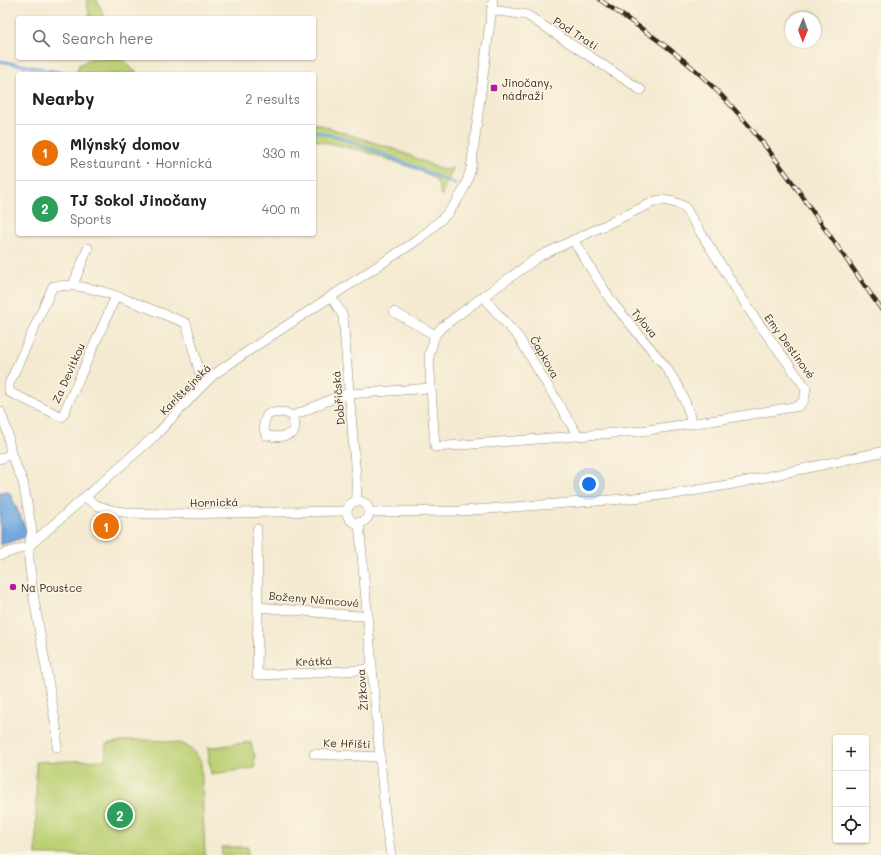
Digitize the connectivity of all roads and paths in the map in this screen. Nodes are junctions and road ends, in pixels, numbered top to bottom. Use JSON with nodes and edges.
{"nodes":[{"id":1,"x":493,"y":0,"type":"edge"},
{"id":2,"x":492,"y":10,"type":"junction"},
{"id":3,"x":641,"y":90,"type":"dead end"},
{"id":4,"x":573,"y":240,"type":"junction"},
{"id":5,"x":88,"y":248,"type":"dead end"},
{"id":6,"x":74,"y":285,"type":"junction"},
{"id":7,"x":116,"y":296,"type":"junction"},
{"id":8,"x":331,"y":296,"type":"junction"},
{"id":9,"x":484,"y":296,"type":"junction"},
{"id":10,"x":394,"y":312,"type":"dead end"},
{"id":11,"x":434,"y":335,"type":"junction"},
{"id":12,"x":202,"y":385,"type":"junction"},
{"id":13,"x":431,"y":388,"type":"junction"},
{"id":14,"x":349,"y":394,"type":"junction"},
{"id":15,"x":0,"y":411,"type":"edge"},
{"id":16,"x":293,"y":416,"type":"dead end"},
{"id":17,"x":692,"y":424,"type":"junction"},
{"id":18,"x":578,"y":436,"type":"junction"},
{"id":19,"x":881,"y":452,"type":"edge"},
{"id":20,"x":11,"y":454,"type":"junction"},
{"id":21,"x":0,"y":459,"type":"edge"},
{"id":22,"x":86,"y":496,"type":"junction"},
{"id":23,"x":357,"y":501,"type":"junction"},
{"id":24,"x":347,"y":511,"type":"junction"},
{"id":25,"x":369,"y":512,"type":"junction"},
{"id":26,"x":359,"y":522,"type":"junction"},
{"id":27,"x":257,"y":529,"type":"dead end"},
{"id":28,"x":29,"y":546,"type":"junction"},
{"id":29,"x":0,"y":555,"type":"edge"},
{"id":30,"x":258,"y":607,"type":"junction"},
{"id":31,"x":368,"y":615,"type":"junction"},
{"id":32,"x":372,"y":669,"type":"junction"},
{"id":33,"x":257,"y":675,"type":"joint"},
{"id":34,"x":57,"y":747,"type":"dead end"},
{"id":35,"x":314,"y":754,"type":"dead end"},
{"id":36,"x":380,"y":757,"type":"junction"},
{"id":37,"x":391,"y":855,"type":"edge"}],
"edges":[{"from":1,"to":2,"type":"street","name":"Karlštejnská"},
{"from":2,"to":3,"type":"street","name":"Pod Tratí"},
{"from":2,"to":8,"type":"street","name":"Karlštejnská"},
{"from":4,"to":9,"type":"street","name":"Emy Destinové"},
{"from":4,"to":17,"type":"street","name":"Tylova"},
{"from":4,"to":17,"type":"street","name":"Emy Destinové"},
{"from":5,"to":6,"type":"street"},
{"from":6,"to":7,"type":"street","name":"Za Devítkou"},
{"from":6,"to":7,"type":"street","name":"Za Devítkou"},
{"from":7,"to":12,"type":"street","name":"Za Devítkou"},
{"from":8,"to":12,"type":"street","name":"Karlštejnská"},
{"from":8,"to":14,"type":"street","name":"Dobříčská"},
{"from":9,"to":11,"type":"street","name":"Emy Destinové"},
{"from":9,"to":18,"type":"street","name":"Čapkova"},
{"from":10,"to":11,"type":"street"},
{"from":11,"to":13,"type":"street","name":"Emy Destinové"},
{"from":12,"to":22,"type":"street","name":"Karlštejnská"},
{"from":13,"to":14,"type":"street"},
{"from":13,"to":18,"type":"street","name":"Emy Destinové"},
{"from":14,"to":16,"type":"street"},
{"from":14,"to":23,"type":"street","name":"Dobříčská"},
{"from":15,"to":20,"type":"street"},
{"from":17,"to":18,"type":"street","name":"Emy Destinové"},
{"from":19,"to":25,"type":"street"},
{"from":20,"to":21,"type":"street"},
{"from":20,"to":28,"type":"street"},
{"from":22,"to":24,"type":"street","name":"Hornická"},
{"from":22,"to":28,"type":"street","name":"Karlštejnská"},
{"from":23,"to":24,"type":"street"},
{"from":23,"to":25,"type":"street"},
{"from":24,"to":26,"type":"street"},
{"from":25,"to":26,"type":"street"},
{"from":26,"to":31,"type":"street","name":"Žižkova"},
{"from":27,"to":30,"type":"street","name":"Boženy Němcové"},
{"from":28,"to":29,"type":"street"},
{"from":28,"to":34,"type":"street"},
{"from":30,"to":31,"type":"street","name":"Boženy Němcové"},
{"from":30,"to":33,"type":"street","name":"Boženy Němcové"},
{"from":31,"to":32,"type":"street","name":"Žižkova"},
{"from":32,"to":33,"type":"street","name":"Krátká"},
{"from":32,"to":36,"type":"street","name":"Žižkova"},
{"from":35,"to":36,"type":"street","name":"Ke Hřišti"},
{"from":36,"to":37,"type":"street","name":"Žižkova"}]}
